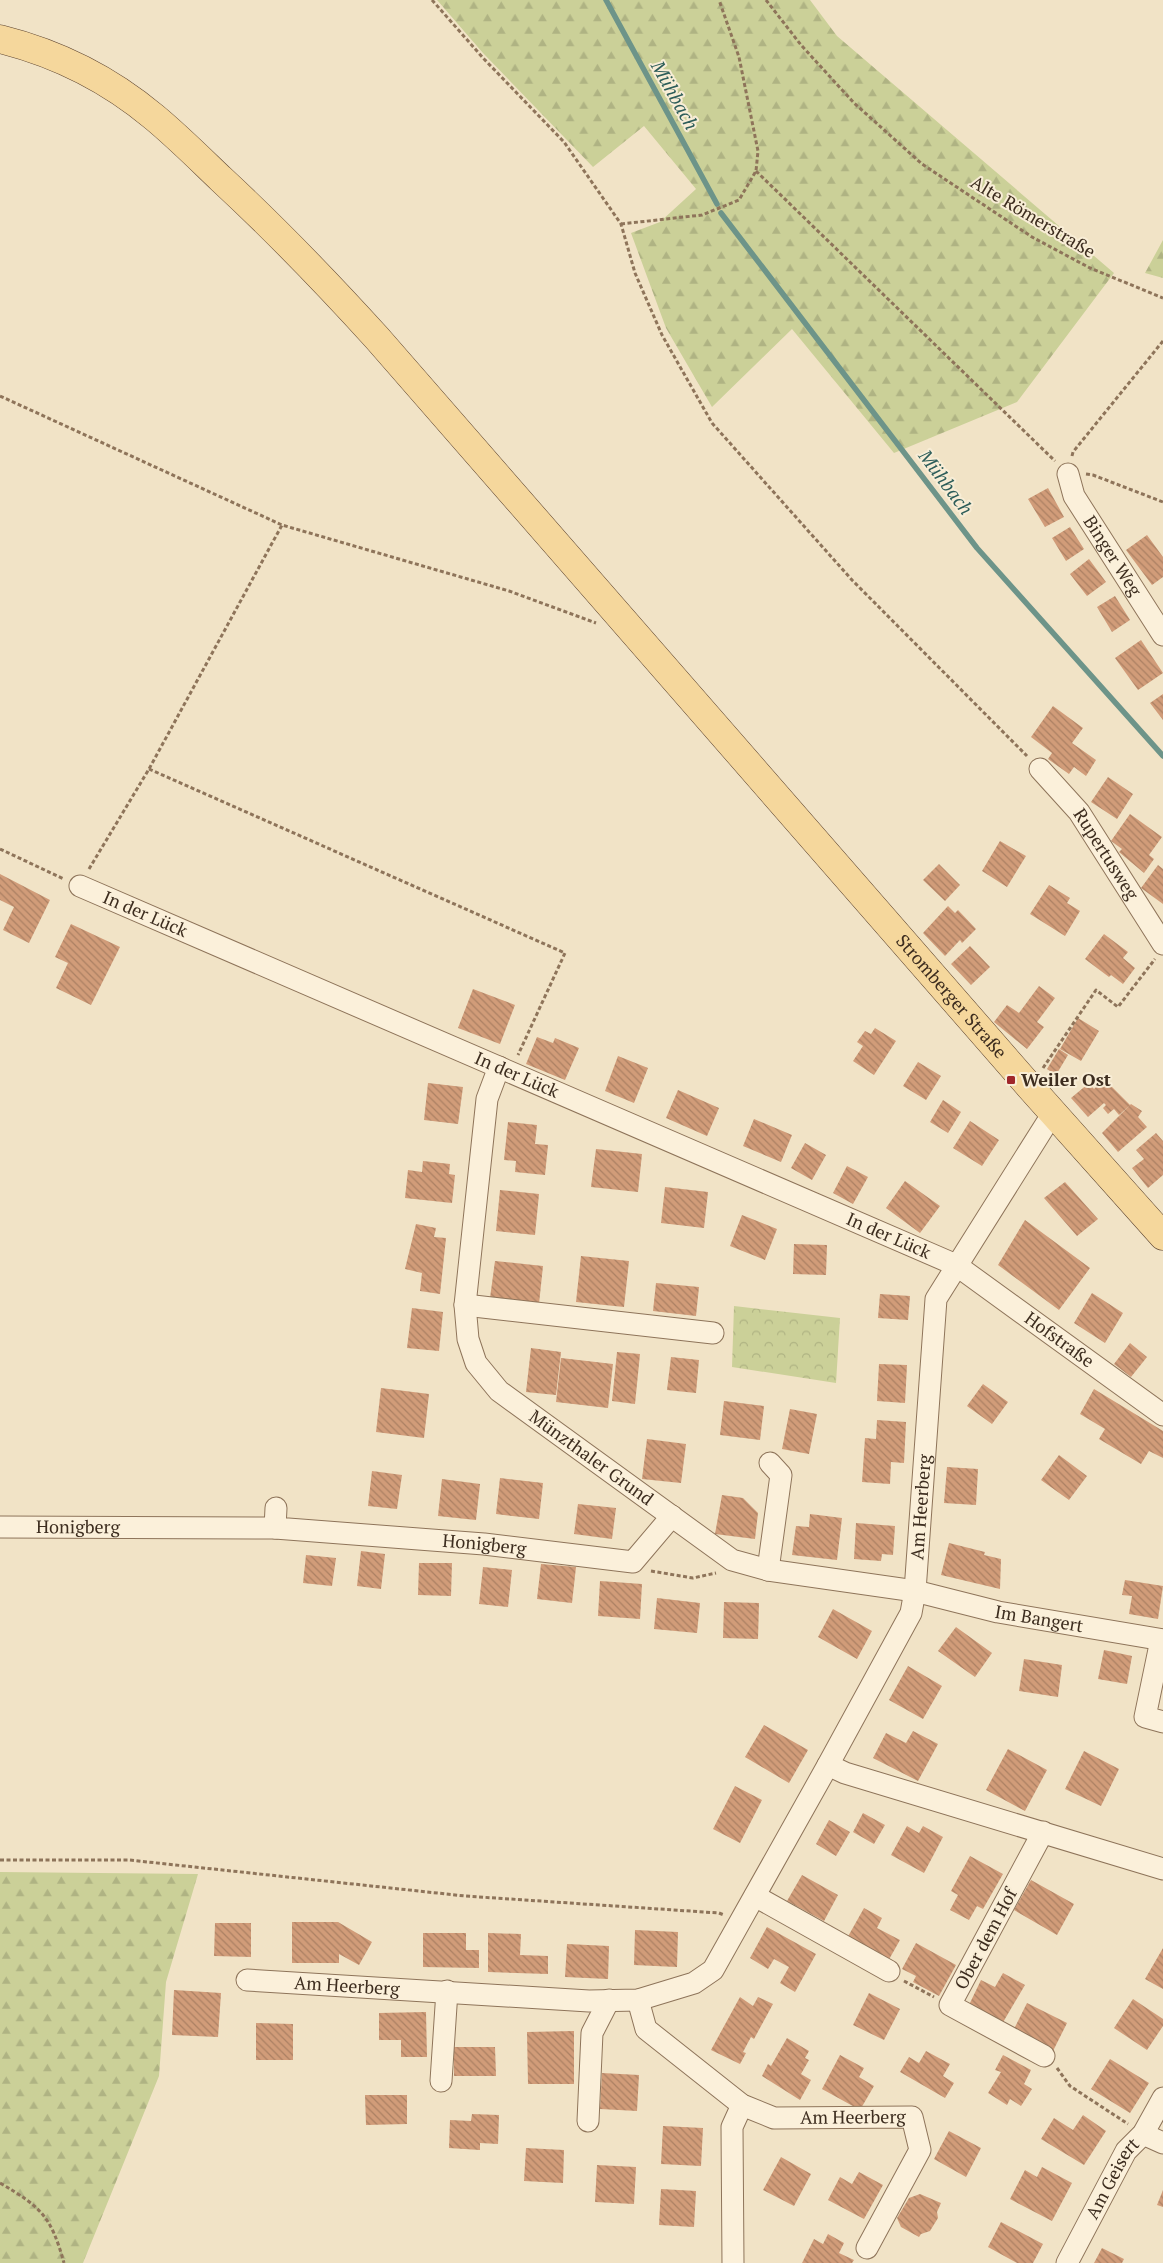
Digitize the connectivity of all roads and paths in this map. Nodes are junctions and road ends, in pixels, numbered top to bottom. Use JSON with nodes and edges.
{"nodes":[{"id":1,"x":432,"y":0,"type":"edge"},
{"id":2,"x":719,"y":0,"type":"edge"},
{"id":3,"x":766,"y":0,"type":"edge"},
{"id":4,"x":0,"y":25,"type":"edge"},
{"id":5,"x":0,"y":39,"type":"edge"},
{"id":6,"x":756,"y":172,"type":"junction"},
{"id":7,"x":265,"y":219,"type":"junction"},
{"id":8,"x":621,"y":224,"type":"junction"},
{"id":9,"x":1163,"y":298,"type":"edge"},
{"id":10,"x":1163,"y":341,"type":"edge"},
{"id":11,"x":0,"y":396,"type":"edge"},
{"id":12,"x":1068,"y":474,"type":"junction"},
{"id":13,"x":1163,"y":502,"type":"edge"},
{"id":14,"x":282,"y":525,"type":"junction"},
{"id":15,"x":624,"y":620,"type":"junction"},
{"id":16,"x":1163,"y":635,"type":"edge"},
{"id":17,"x":149,"y":769,"type":"junction"},
{"id":18,"x":1040,"y":769,"type":"joint"},
{"id":19,"x":0,"y":849,"type":"edge"},
{"id":20,"x":80,"y":886,"type":"junction"},
{"id":21,"x":1160,"y":950,"type":"edge"},
{"id":22,"x":505,"y":1069,"type":"junction"},
{"id":23,"x":1030,"y":1087,"type":"junction"},
{"id":24,"x":1056,"y":1116,"type":"junction"},
{"id":25,"x":1163,"y":1236,"type":"edge"},
{"id":26,"x":956,"y":1265,"type":"junction"},
{"id":27,"x":465,"y":1305,"type":"junction"},
{"id":28,"x":713,"y":1333,"type":"dead end"},
{"id":29,"x":1163,"y":1415,"type":"edge"},
{"id":30,"x":770,"y":1463,"type":"dead end"},
{"id":31,"x":672,"y":1516,"type":"junction"},
{"id":32,"x":0,"y":1527,"type":"edge"},
{"id":33,"x":732,"y":1560,"type":"junction"},
{"id":34,"x":633,"y":1562,"type":"junction"},
{"id":35,"x":768,"y":1570,"type":"junction"},
{"id":36,"x":915,"y":1591,"type":"junction"},
{"id":37,"x":1162,"y":1640,"type":"edge"},
{"id":38,"x":1163,"y":1722,"type":"edge"},
{"id":39,"x":828,"y":1765,"type":"junction"},
{"id":40,"x":1043,"y":1832,"type":"junction"},
{"id":41,"x":0,"y":1860,"type":"edge"},
{"id":42,"x":1163,"y":1869,"type":"edge"},
{"id":43,"x":755,"y":1896,"type":"junction"},
{"id":44,"x":740,"y":1924,"type":"junction"},
{"id":45,"x":889,"y":1972,"type":"joint"},
{"id":46,"x":247,"y":1980,"type":"dead end"},
{"id":47,"x":447,"y":1992,"type":"junction"},
{"id":48,"x":609,"y":2000,"type":"junction"},
{"id":49,"x":638,"y":2000,"type":"junction"},
{"id":50,"x":950,"y":2005,"type":"junction"},
{"id":51,"x":1044,"y":2056,"type":"joint"},
{"id":52,"x":441,"y":2081,"type":"dead end"},
{"id":53,"x":1163,"y":2098,"type":"edge"},
{"id":54,"x":742,"y":2105,"type":"junction"},
{"id":55,"x":588,"y":2120,"type":"dead end"},
{"id":56,"x":1142,"y":2134,"type":"junction"},
{"id":57,"x":1163,"y":2143,"type":"edge"},
{"id":58,"x":0,"y":2184,"type":"edge"},
{"id":59,"x":867,"y":2248,"type":"dead end"},
{"id":60,"x":64,"y":2263,"type":"edge"},
{"id":61,"x":733,"y":2263,"type":"edge"},
{"id":62,"x":1067,"y":2263,"type":"edge"}],
"edges":[{"from":1,"to":8,"type":"path"},
{"from":2,"to":6,"type":"path"},
{"from":3,"to":9,"type":"path","name":"Alte Römerstraße"},
{"from":4,"to":7,"type":"main road"},
{"from":5,"to":7,"type":"main road"},
{"from":6,"to":8,"type":"path"},
{"from":6,"to":12,"type":"path"},
{"from":7,"to":15,"type":"main road","name":"Stromberger Straße"},
{"from":8,"to":18,"type":"path"},
{"from":10,"to":12,"type":"path"},
{"from":11,"to":14,"type":"path"},
{"from":12,"to":13,"type":"path"},
{"from":12,"to":16,"type":"street","name":"Binger Weg"},
{"from":14,"to":15,"type":"path"},
{"from":14,"to":17,"type":"path"},
{"from":15,"to":23,"type":"main road","name":"Stromberger Straße"},
{"from":17,"to":20,"type":"path"},
{"from":17,"to":22,"type":"path"},
{"from":18,"to":21,"type":"street","name":"Rupertusweg"},
{"from":19,"to":20,"type":"path"},
{"from":20,"to":22,"type":"street","name":"In der Lück"},
{"from":21,"to":23,"type":"path"},
{"from":22,"to":26,"type":"street","name":"In der Lück"},
{"from":22,"to":27,"type":"street","name":"Münzthaler Grund"},
{"from":23,"to":24,"type":"main road","name":"Stromberger Straße"},
{"from":24,"to":25,"type":"main road","name":"Stromberger Straße"},
{"from":24,"to":26,"type":"street","name":"Am Heerberg"},
{"from":26,"to":29,"type":"street","name":"Hofstraße"},
{"from":26,"to":36,"type":"street","name":"Am Heerberg"},
{"from":27,"to":28,"type":"street"},
{"from":27,"to":31,"type":"street","name":"Münzthaler Grund"},
{"from":30,"to":35,"type":"street"},
{"from":31,"to":33,"type":"street","name":"Münzthaler Grund"},
{"from":31,"to":34,"type":"street"},
{"from":32,"to":34,"type":"street","name":"Honigberg"},
{"from":33,"to":34,"type":"path"},
{"from":33,"to":35,"type":"street","name":"Münzthaler Grund"},
{"from":35,"to":36,"type":"street","name":"Münzthaler Grund"},
{"from":36,"to":37,"type":"street","name":"Im Bangert"},
{"from":36,"to":39,"type":"street","name":"Am Heerberg"},
{"from":37,"to":38,"type":"street"},
{"from":39,"to":40,"type":"street"},
{"from":39,"to":43,"type":"street","name":"Am Heerberg"},
{"from":40,"to":42,"type":"street"},
{"from":40,"to":50,"type":"street","name":"Ober dem Hof"},
{"from":41,"to":44,"type":"path"},
{"from":43,"to":44,"type":"street","name":"Am Heerberg"},
{"from":43,"to":45,"type":"street"},
{"from":44,"to":49,"type":"street","name":"Am Heerberg"},
{"from":45,"to":50,"type":"path"},
{"from":46,"to":47,"type":"street","name":"Am Heerberg"},
{"from":47,"to":48,"type":"street","name":"Am Heerberg"},
{"from":47,"to":52,"type":"street"},
{"from":48,"to":49,"type":"street","name":"Am Heerberg"},
{"from":48,"to":55,"type":"street"},
{"from":49,"to":54,"type":"street","name":"Am Heerberg"},
{"from":50,"to":51,"type":"street","name":"Ober dem Hof"},
{"from":51,"to":56,"type":"path"},
{"from":53,"to":56,"type":"street","name":"Am Geisert"},
{"from":54,"to":59,"type":"street","name":"Am Heerberg"},
{"from":54,"to":61,"type":"street"},
{"from":56,"to":57,"type":"street"},
{"from":56,"to":62,"type":"street","name":"Am Geisert"},
{"from":58,"to":60,"type":"path"}]}
